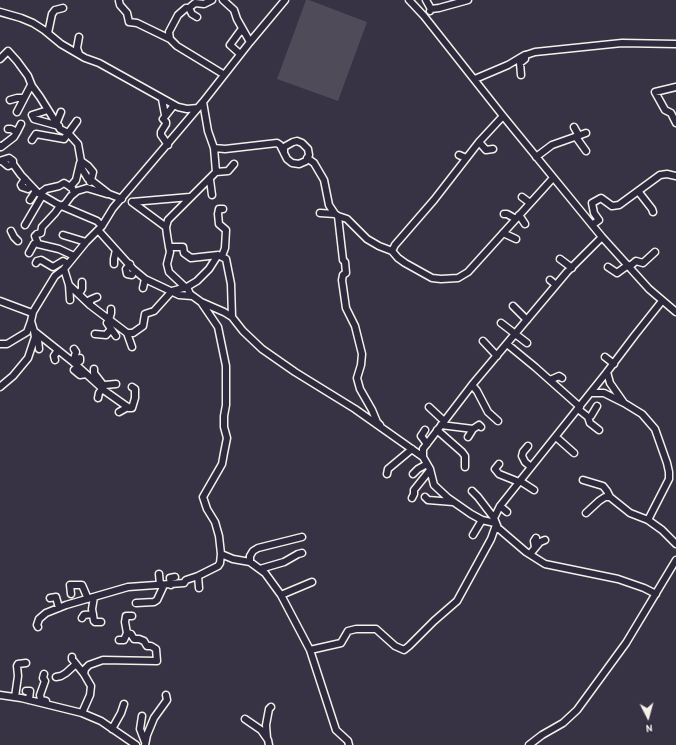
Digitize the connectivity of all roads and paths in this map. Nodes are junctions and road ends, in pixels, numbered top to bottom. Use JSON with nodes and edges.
{"nodes":[{"id":1,"x":212,"y":0,"type":"edge"},
{"id":2,"x":223,"y":0,"type":"edge"},
{"id":3,"x":285,"y":0,"type":"edge"},
{"id":4,"x":409,"y":0,"type":"edge"},
{"id":5,"x":426,"y":0,"type":"edge"},
{"id":6,"x":468,"y":0,"type":"edge"},
{"id":7,"x":119,"y":1,"type":"edge"},
{"id":8,"x":187,"y":6,"type":"junction"},
{"id":9,"x":63,"y":8,"type":"dead end"},
{"id":10,"x":431,"y":9,"type":"junction"},
{"id":11,"x":0,"y":12,"type":"edge"},
{"id":12,"x":424,"y":16,"type":"junction"},
{"id":13,"x":197,"y":17,"type":"dead end"},
{"id":14,"x":243,"y":32,"type":"junction"},
{"id":15,"x":48,"y":33,"type":"junction"},
{"id":16,"x":79,"y":37,"type":"dead end"},
{"id":17,"x":170,"y":39,"type":"junction"},
{"id":18,"x":250,"y":42,"type":"junction"},
{"id":19,"x":676,"y":44,"type":"edge"},
{"id":20,"x":79,"y":54,"type":"junction"},
{"id":21,"x":240,"y":54,"type":"junction"},
{"id":22,"x":525,"y":55,"type":"junction"},
{"id":23,"x":0,"y":59,"type":"edge"},
{"id":24,"x":224,"y":74,"type":"junction"},
{"id":25,"x":521,"y":75,"type":"dead end"},
{"id":26,"x":475,"y":79,"type":"junction"},
{"id":27,"x":31,"y":85,"type":"junction"},
{"id":28,"x":676,"y":87,"type":"edge"},
{"id":29,"x":23,"y":98,"type":"junction"},
{"id":30,"x":162,"y":99,"type":"junction"},
{"id":31,"x":10,"y":100,"type":"dead end"},
{"id":32,"x":204,"y":102,"type":"junction"},
{"id":33,"x":174,"y":105,"type":"junction"},
{"id":34,"x":198,"y":108,"type":"junction"},
{"id":35,"x":48,"y":110,"type":"junction"},
{"id":36,"x":17,"y":112,"type":"dead end"},
{"id":37,"x":61,"y":112,"type":"dead end"},
{"id":38,"x":165,"y":115,"type":"junction"},
{"id":39,"x":503,"y":116,"type":"junction"},
{"id":40,"x":77,"y":121,"type":"dead end"},
{"id":41,"x":676,"y":123,"type":"edge"},
{"id":42,"x":21,"y":124,"type":"dead end"},
{"id":43,"x":58,"y":124,"type":"junction"},
{"id":44,"x":574,"y":127,"type":"dead end"},
{"id":45,"x":8,"y":129,"type":"dead end"},
{"id":46,"x":17,"y":132,"type":"junction"},
{"id":47,"x":68,"y":133,"type":"junction"},
{"id":48,"x":586,"y":133,"type":"dead end"},
{"id":49,"x":578,"y":136,"type":"junction"},
{"id":50,"x":32,"y":140,"type":"dead end"},
{"id":51,"x":479,"y":142,"type":"junction"},
{"id":52,"x":544,"y":142,"type":"dead end"},
{"id":53,"x":277,"y":143,"type":"junction"},
{"id":54,"x":289,"y":143,"type":"junction"},
{"id":55,"x":168,"y":145,"type":"junction"},
{"id":56,"x":0,"y":146,"type":"edge"},
{"id":57,"x":214,"y":148,"type":"junction"},
{"id":58,"x":547,"y":148,"type":"junction"},
{"id":59,"x":493,"y":149,"type":"dead end"},
{"id":60,"x":586,"y":151,"type":"dead end"},
{"id":61,"x":284,"y":153,"type":"junction"},
{"id":62,"x":459,"y":155,"type":"dead end"},
{"id":63,"x":536,"y":157,"type":"junction"},
{"id":64,"x":307,"y":158,"type":"junction"},
{"id":65,"x":466,"y":158,"type":"junction"},
{"id":66,"x":1,"y":161,"type":"edge"},
{"id":67,"x":81,"y":161,"type":"junction"},
{"id":68,"x":234,"y":164,"type":"dead end"},
{"id":69,"x":216,"y":172,"type":"junction"},
{"id":70,"x":676,"y":176,"type":"edge"},
{"id":71,"x":553,"y":178,"type":"junction"},
{"id":72,"x":91,"y":180,"type":"junction"},
{"id":73,"x":210,"y":180,"type":"junction"},
{"id":74,"x":70,"y":187,"type":"junction"},
{"id":75,"x":87,"y":188,"type":"junction"},
{"id":76,"x":38,"y":192,"type":"junction"},
{"id":77,"x":638,"y":192,"type":"junction"},
{"id":78,"x":74,"y":193,"type":"junction"},
{"id":79,"x":109,"y":194,"type":"junction"},
{"id":80,"x":212,"y":195,"type":"dead end"},
{"id":81,"x":190,"y":197,"type":"junction"},
{"id":82,"x":522,"y":197,"type":"dead end"},
{"id":83,"x":123,"y":198,"type":"junction"},
{"id":84,"x":30,"y":200,"type":"dead end"},
{"id":85,"x":132,"y":202,"type":"junction"},
{"id":86,"x":530,"y":203,"type":"junction"},
{"id":87,"x":592,"y":203,"type":"junction"},
{"id":88,"x":60,"y":206,"type":"junction"},
{"id":89,"x":223,"y":209,"type":"dead end"},
{"id":90,"x":580,"y":211,"type":"junction"},
{"id":91,"x":653,"y":212,"type":"dead end"},
{"id":92,"x":320,"y":213,"type":"dead end"},
{"id":93,"x":504,"y":214,"type":"dead end"},
{"id":94,"x":336,"y":215,"type":"junction"},
{"id":95,"x":518,"y":217,"type":"junction"},
{"id":96,"x":525,"y":224,"type":"dead end"},
{"id":97,"x":25,"y":225,"type":"dead end"},
{"id":98,"x":592,"y":225,"type":"junction"},
{"id":99,"x":166,"y":227,"type":"junction"},
{"id":100,"x":100,"y":228,"type":"junction"},
{"id":101,"x":12,"y":231,"type":"dead end"},
{"id":102,"x":503,"y":233,"type":"junction"},
{"id":103,"x":63,"y":234,"type":"dead end"},
{"id":104,"x":602,"y":237,"type":"junction"},
{"id":105,"x":516,"y":239,"type":"dead end"},
{"id":106,"x":18,"y":241,"type":"dead end"},
{"id":107,"x":86,"y":242,"type":"junction"},
{"id":108,"x":34,"y":244,"type":"dead end"},
{"id":109,"x":169,"y":247,"type":"junction"},
{"id":110,"x":116,"y":250,"type":"junction"},
{"id":111,"x":392,"y":251,"type":"junction"},
{"id":112,"x":655,"y":252,"type":"dead end"},
{"id":113,"x":29,"y":253,"type":"dead end"},
{"id":114,"x":74,"y":256,"type":"junction"},
{"id":115,"x":220,"y":256,"type":"junction"},
{"id":116,"x":560,"y":259,"type":"dead end"},
{"id":117,"x":36,"y":263,"type":"dead end"},
{"id":118,"x":114,"y":264,"type":"dead end"},
{"id":119,"x":130,"y":264,"type":"junction"},
{"id":120,"x":66,"y":266,"type":"junction"},
{"id":121,"x":629,"y":266,"type":"junction"},
{"id":122,"x":608,"y":267,"type":"dead end"},
{"id":123,"x":572,"y":268,"type":"junction"},
{"id":124,"x":132,"y":275,"type":"dead end"},
{"id":125,"x":145,"y":278,"type":"junction"},
{"id":126,"x":550,"y":280,"type":"dead end"},
{"id":127,"x":82,"y":282,"type":"dead end"},
{"id":128,"x":69,"y":285,"type":"junction"},
{"id":129,"x":556,"y":285,"type":"junction"},
{"id":130,"x":186,"y":287,"type":"junction"},
{"id":131,"x":143,"y":288,"type":"dead end"},
{"id":132,"x":172,"y":291,"type":"junction"},
{"id":133,"x":79,"y":294,"type":"junction"},
{"id":134,"x":192,"y":296,"type":"junction"},
{"id":135,"x":97,"y":297,"type":"dead end"},
{"id":136,"x":70,"y":300,"type":"dead end"},
{"id":137,"x":0,"y":301,"type":"edge"},
{"id":138,"x":662,"y":301,"type":"junction"},
{"id":139,"x":200,"y":302,"type":"junction"},
{"id":140,"x":90,"y":305,"type":"junction"},
{"id":141,"x":513,"y":306,"type":"dead end"},
{"id":142,"x":110,"y":309,"type":"dead end"},
{"id":143,"x":676,"y":312,"type":"edge"},
{"id":144,"x":32,"y":313,"type":"junction"},
{"id":145,"x":232,"y":317,"type":"junction"},
{"id":146,"x":109,"y":320,"type":"junction"},
{"id":147,"x":527,"y":320,"type":"junction"},
{"id":148,"x":31,"y":321,"type":"junction"},
{"id":149,"x":501,"y":324,"type":"dead end"},
{"id":150,"x":111,"y":329,"type":"junction"},
{"id":151,"x":127,"y":333,"type":"junction"},
{"id":152,"x":95,"y":334,"type":"dead end"},
{"id":153,"x":515,"y":334,"type":"junction"},
{"id":154,"x":116,"y":336,"type":"dead end"},
{"id":155,"x":14,"y":339,"type":"junction"},
{"id":156,"x":38,"y":340,"type":"junction"},
{"id":157,"x":483,"y":341,"type":"dead end"},
{"id":158,"x":527,"y":343,"type":"dead end"},
{"id":159,"x":0,"y":344,"type":"edge"},
{"id":160,"x":507,"y":344,"type":"junction"},
{"id":161,"x":132,"y":347,"type":"dead end"},
{"id":162,"x":39,"y":349,"type":"dead end"},
{"id":163,"x":74,"y":349,"type":"dead end"},
{"id":164,"x":58,"y":350,"type":"junction"},
{"id":165,"x":496,"y":356,"type":"junction"},
{"id":166,"x":605,"y":357,"type":"dead end"},
{"id":167,"x":80,"y":358,"type":"dead end"},
{"id":168,"x":55,"y":360,"type":"dead end"},
{"id":169,"x":614,"y":364,"type":"junction"},
{"id":170,"x":74,"y":366,"type":"junction"},
{"id":171,"x":94,"y":369,"type":"dead end"},
{"id":172,"x":607,"y":372,"type":"junction"},
{"id":173,"x":562,"y":378,"type":"dead end"},
{"id":174,"x":550,"y":380,"type":"junction"},
{"id":175,"x":116,"y":384,"type":"dead end"},
{"id":176,"x":472,"y":385,"type":"junction"},
{"id":177,"x":0,"y":387,"type":"edge"},
{"id":178,"x":132,"y":387,"type":"dead end"},
{"id":179,"x":103,"y":388,"type":"junction"},
{"id":180,"x":591,"y":393,"type":"junction"},
{"id":181,"x":98,"y":398,"type":"dead end"},
{"id":182,"x":624,"y":403,"type":"junction"},
{"id":183,"x":597,"y":406,"type":"dead end"},
{"id":184,"x":128,"y":407,"type":"junction"},
{"id":185,"x":429,"y":407,"type":"dead end"},
{"id":186,"x":579,"y":408,"type":"junction"},
{"id":187,"x":119,"y":412,"type":"dead end"},
{"id":188,"x":588,"y":417,"type":"junction"},
{"id":189,"x":498,"y":421,"type":"dead end"},
{"id":190,"x":441,"y":425,"type":"junction"},
{"id":191,"x":481,"y":427,"type":"dead end"},
{"id":192,"x":473,"y":429,"type":"junction"},
{"id":193,"x":425,"y":430,"type":"dead end"},
{"id":194,"x":599,"y":430,"type":"dead end"},
{"id":195,"x":388,"y":434,"type":"junction"},
{"id":196,"x":468,"y":436,"type":"dead end"},
{"id":197,"x":556,"y":437,"type":"junction"},
{"id":198,"x":427,"y":444,"type":"junction"},
{"id":199,"x":528,"y":446,"type":"dead end"},
{"id":200,"x":412,"y":449,"type":"junction"},
{"id":201,"x":574,"y":453,"type":"dead end"},
{"id":202,"x":423,"y":457,"type":"junction"},
{"id":203,"x":499,"y":464,"type":"dead end"},
{"id":204,"x":429,"y":467,"type":"junction"},
{"id":205,"x":465,"y":467,"type":"dead end"},
{"id":206,"x":531,"y":467,"type":"junction"},
{"id":207,"x":387,"y":474,"type":"dead end"},
{"id":208,"x":413,"y":474,"type":"dead end"},
{"id":209,"x":583,"y":480,"type":"dead end"},
{"id":210,"x":520,"y":481,"type":"junction"},
{"id":211,"x":534,"y":490,"type":"dead end"},
{"id":212,"x":472,"y":491,"type":"dead end"},
{"id":213,"x":425,"y":497,"type":"dead end"},
{"id":214,"x":610,"y":497,"type":"junction"},
{"id":215,"x":412,"y":498,"type":"dead end"},
{"id":216,"x":453,"y":502,"type":"junction"},
{"id":217,"x":500,"y":506,"type":"junction"},
{"id":218,"x":507,"y":512,"type":"dead end"},
{"id":219,"x":586,"y":514,"type":"dead end"},
{"id":220,"x":482,"y":520,"type":"junction"},
{"id":221,"x":648,"y":520,"type":"junction"},
{"id":222,"x":495,"y":522,"type":"junction"},
{"id":223,"x":473,"y":535,"type":"dead end"},
{"id":224,"x":302,"y":537,"type":"dead end"},
{"id":225,"x":536,"y":538,"type":"dead end"},
{"id":226,"x":545,"y":540,"type":"dead end"},
{"id":227,"x":676,"y":544,"type":"edge"},
{"id":228,"x":535,"y":547,"type":"junction"},
{"id":229,"x":302,"y":553,"type":"dead end"},
{"id":230,"x":221,"y":554,"type":"junction"},
{"id":231,"x":530,"y":554,"type":"junction"},
{"id":232,"x":231,"y":558,"type":"junction"},
{"id":233,"x":676,"y":560,"type":"edge"},
{"id":234,"x":250,"y":562,"type":"junction"},
{"id":235,"x":579,"y":563,"type":"dead end"},
{"id":236,"x":218,"y":566,"type":"junction"},
{"id":237,"x":260,"y":569,"type":"junction"},
{"id":238,"x":577,"y":570,"type":"junction"},
{"id":239,"x":159,"y":574,"type":"dead end"},
{"id":240,"x":198,"y":576,"type":"junction"},
{"id":241,"x":175,"y":577,"type":"dead end"},
{"id":242,"x":312,"y":582,"type":"dead end"},
{"id":243,"x":165,"y":585,"type":"junction"},
{"id":244,"x":199,"y":588,"type":"dead end"},
{"id":245,"x":71,"y":594,"type":"dead end"},
{"id":246,"x":656,"y":594,"type":"junction"},
{"id":247,"x":281,"y":596,"type":"junction"},
{"id":248,"x":50,"y":598,"type":"dead end"},
{"id":249,"x":91,"y":598,"type":"junction"},
{"id":250,"x":136,"y":603,"type":"dead end"},
{"id":251,"x":59,"y":608,"type":"junction"},
{"id":252,"x":93,"y":614,"type":"junction"},
{"id":253,"x":132,"y":616,"type":"dead end"},
{"id":254,"x":82,"y":618,"type":"dead end"},
{"id":255,"x":101,"y":622,"type":"dead end"},
{"id":256,"x":38,"y":627,"type":"dead end"},
{"id":257,"x":127,"y":633,"type":"junction"},
{"id":258,"x":119,"y":640,"type":"dead end"},
{"id":259,"x":310,"y":650,"type":"junction"},
{"id":260,"x":72,"y":657,"type":"dead end"},
{"id":261,"x":26,"y":663,"type":"dead end"},
{"id":262,"x":76,"y":664,"type":"junction"},
{"id":263,"x":44,"y":674,"type":"dead end"},
{"id":264,"x":84,"y":674,"type":"junction"},
{"id":265,"x":56,"y":677,"type":"dead end"},
{"id":266,"x":26,"y":691,"type":"dead end"},
{"id":267,"x":0,"y":695,"type":"edge"},
{"id":268,"x":166,"y":695,"type":"dead end"},
{"id":269,"x":15,"y":697,"type":"junction"},
{"id":270,"x":29,"y":700,"type":"junction"},
{"id":271,"x":124,"y":704,"type":"dead end"},
{"id":272,"x":54,"y":706,"type":"junction"},
{"id":273,"x":271,"y":707,"type":"dead end"},
{"id":274,"x":82,"y":713,"type":"junction"},
{"id":275,"x":142,"y":716,"type":"dead end"},
{"id":276,"x":245,"y":719,"type":"dead end"},
{"id":277,"x":112,"y":729,"type":"junction"},
{"id":278,"x":268,"y":742,"type":"edge"},
{"id":279,"x":145,"y":743,"type":"edge"},
{"id":280,"x":136,"y":745,"type":"edge"},
{"id":281,"x":349,"y":745,"type":"edge"},
{"id":282,"x":529,"y":745,"type":"edge"}],
"edges":[{"from":1,"to":8,"type":"street"},
{"from":2,"to":14,"type":"street"},
{"from":3,"to":18,"type":"street"},
{"from":4,"to":12,"type":"street"},
{"from":5,"to":10,"type":"street"},
{"from":6,"to":10,"type":"street"},
{"from":7,"to":17,"type":"street"},
{"from":8,"to":13,"type":"street"},
{"from":8,"to":17,"type":"street"},
{"from":9,"to":15,"type":"street"},
{"from":10,"to":12,"type":"street"},
{"from":11,"to":15,"type":"street"},
{"from":12,"to":26,"type":"street"},
{"from":14,"to":18,"type":"street"},
{"from":14,"to":21,"type":"street"},
{"from":15,"to":20,"type":"street"},
{"from":16,"to":20,"type":"street"},
{"from":17,"to":24,"type":"street"},
{"from":18,"to":21,"type":"street"},
{"from":19,"to":22,"type":"street"},
{"from":20,"to":30,"type":"street"},
{"from":21,"to":24,"type":"street"},
{"from":22,"to":25,"type":"street"},
{"from":22,"to":26,"type":"street"},
{"from":23,"to":27,"type":"street"},
{"from":24,"to":32,"type":"street"},
{"from":26,"to":39,"type":"street"},
{"from":27,"to":29,"type":"street"},
{"from":27,"to":35,"type":"street"},
{"from":28,"to":41,"type":"street"},
{"from":29,"to":31,"type":"street"},
{"from":29,"to":36,"type":"street"},
{"from":30,"to":33,"type":"street"},
{"from":30,"to":38,"type":"street"},
{"from":32,"to":34,"type":"street"},
{"from":32,"to":57,"type":"street"},
{"from":33,"to":34,"type":"street"},
{"from":33,"to":38,"type":"street"},
{"from":34,"to":55,"type":"street"},
{"from":35,"to":43,"type":"street"},
{"from":35,"to":43,"type":"street"},
{"from":37,"to":43,"type":"street"},
{"from":38,"to":55,"type":"street"},
{"from":39,"to":51,"type":"street"},
{"from":39,"to":63,"type":"street"},
{"from":40,"to":47,"type":"street"},
{"from":42,"to":46,"type":"street"},
{"from":43,"to":47,"type":"street"},
{"from":44,"to":49,"type":"street"},
{"from":45,"to":46,"type":"street"},
{"from":46,"to":56,"type":"street"},
{"from":47,"to":50,"type":"street"},
{"from":47,"to":67,"type":"street"},
{"from":48,"to":49,"type":"street"},
{"from":49,"to":58,"type":"street"},
{"from":49,"to":60,"type":"street"},
{"from":51,"to":59,"type":"street"},
{"from":51,"to":65,"type":"street"},
{"from":52,"to":58,"type":"street"},
{"from":53,"to":54,"type":"street"},
{"from":53,"to":57,"type":"street"},
{"from":53,"to":61,"type":"street"},
{"from":54,"to":61,"type":"street"},
{"from":54,"to":64,"type":"street"},
{"from":55,"to":83,"type":"street"},
{"from":57,"to":69,"type":"street"},
{"from":58,"to":63,"type":"street"},
{"from":61,"to":64,"type":"street"},
{"from":62,"to":65,"type":"street"},
{"from":63,"to":71,"type":"street"},
{"from":64,"to":94,"type":"street"},
{"from":65,"to":111,"type":"street"},
{"from":66,"to":76,"type":"street"},
{"from":67,"to":72,"type":"street"},
{"from":67,"to":74,"type":"street"},
{"from":68,"to":69,"type":"street"},
{"from":69,"to":73,"type":"street"},
{"from":70,"to":77,"type":"street"},
{"from":71,"to":86,"type":"street"},
{"from":71,"to":90,"type":"street"},
{"from":72,"to":75,"type":"street"},
{"from":72,"to":79,"type":"street"},
{"from":73,"to":80,"type":"street"},
{"from":73,"to":81,"type":"street"},
{"from":74,"to":76,"type":"street"},
{"from":74,"to":78,"type":"street"},
{"from":75,"to":78,"type":"street"},
{"from":75,"to":79,"type":"street"},
{"from":76,"to":84,"type":"street"},
{"from":76,"to":88,"type":"street"},
{"from":76,"to":97,"type":"street"},
{"from":77,"to":87,"type":"street"},
{"from":77,"to":91,"type":"street"},
{"from":78,"to":88,"type":"street"},
{"from":79,"to":83,"type":"street"},
{"from":81,"to":85,"type":"street"},
{"from":81,"to":99,"type":"street"},
{"from":82,"to":86,"type":"street"},
{"from":83,"to":85,"type":"street"},
{"from":83,"to":100,"type":"street"},
{"from":85,"to":99,"type":"street"},
{"from":86,"to":95,"type":"street"},
{"from":87,"to":90,"type":"street"},
{"from":87,"to":98,"type":"street"},
{"from":88,"to":100,"type":"street"},
{"from":88,"to":114,"type":"street"},
{"from":89,"to":115,"type":"street"},
{"from":90,"to":98,"type":"street"},
{"from":92,"to":94,"type":"street"},
{"from":93,"to":95,"type":"street"},
{"from":94,"to":111,"type":"street"},
{"from":94,"to":195,"type":"street"},
{"from":95,"to":96,"type":"street"},
{"from":95,"to":102,"type":"street"},
{"from":98,"to":104,"type":"street"},
{"from":99,"to":109,"type":"street"},
{"from":100,"to":107,"type":"street"},
{"from":100,"to":110,"type":"street"},
{"from":101,"to":106,"type":"street"},
{"from":102,"to":105,"type":"street"},
{"from":102,"to":111,"type":"street"},
{"from":103,"to":107,"type":"street"},
{"from":104,"to":121,"type":"street"},
{"from":104,"to":123,"type":"street"},
{"from":107,"to":114,"type":"street"},
{"from":108,"to":113,"type":"street"},
{"from":109,"to":115,"type":"street"},
{"from":109,"to":130,"type":"street"},
{"from":110,"to":118,"type":"street"},
{"from":110,"to":119,"type":"street"},
{"from":112,"to":121,"type":"street"},
{"from":114,"to":120,"type":"street"},
{"from":115,"to":130,"type":"street"},
{"from":115,"to":145,"type":"street"},
{"from":116,"to":123,"type":"street"},
{"from":117,"to":120,"type":"street"},
{"from":119,"to":124,"type":"street"},
{"from":119,"to":125,"type":"street"},
{"from":120,"to":128,"type":"street"},
{"from":120,"to":144,"type":"street"},
{"from":121,"to":122,"type":"street"},
{"from":121,"to":138,"type":"street"},
{"from":123,"to":129,"type":"street"},
{"from":125,"to":131,"type":"street"},
{"from":125,"to":132,"type":"street"},
{"from":126,"to":129,"type":"street"},
{"from":127,"to":133,"type":"street"},
{"from":128,"to":133,"type":"street"},
{"from":128,"to":136,"type":"street"},
{"from":129,"to":147,"type":"street"},
{"from":130,"to":132,"type":"street"},
{"from":130,"to":134,"type":"street"},
{"from":132,"to":134,"type":"street"},
{"from":132,"to":151,"type":"street"},
{"from":133,"to":140,"type":"street"},
{"from":134,"to":139,"type":"street"},
{"from":135,"to":140,"type":"street"},
{"from":137,"to":144,"type":"street"},
{"from":138,"to":143,"type":"street"},
{"from":138,"to":169,"type":"street"},
{"from":139,"to":145,"type":"street"},
{"from":139,"to":230,"type":"street"},
{"from":140,"to":146,"type":"street"},
{"from":141,"to":147,"type":"street"},
{"from":142,"to":146,"type":"street"},
{"from":144,"to":148,"type":"street"},
{"from":145,"to":195,"type":"street"},
{"from":146,"to":150,"type":"street"},
{"from":146,"to":151,"type":"street"},
{"from":147,"to":153,"type":"street"},
{"from":148,"to":155,"type":"street"},
{"from":148,"to":156,"type":"street"},
{"from":149,"to":153,"type":"street"},
{"from":150,"to":152,"type":"street"},
{"from":150,"to":154,"type":"street"},
{"from":151,"to":161,"type":"street"},
{"from":153,"to":158,"type":"street"},
{"from":153,"to":160,"type":"street"},
{"from":155,"to":156,"type":"street"},
{"from":155,"to":159,"type":"street"},
{"from":156,"to":162,"type":"street"},
{"from":156,"to":164,"type":"street"},
{"from":156,"to":177,"type":"street"},
{"from":157,"to":165,"type":"street"},
{"from":160,"to":165,"type":"street"},
{"from":160,"to":174,"type":"street"},
{"from":163,"to":170,"type":"street"},
{"from":164,"to":168,"type":"street"},
{"from":164,"to":170,"type":"street"},
{"from":165,"to":176,"type":"street"},
{"from":166,"to":169,"type":"street"},
{"from":167,"to":170,"type":"street"},
{"from":169,"to":172,"type":"street"},
{"from":170,"to":179,"type":"street"},
{"from":171,"to":179,"type":"street"},
{"from":172,"to":180,"type":"street"},
{"from":172,"to":182,"type":"street"},
{"from":173,"to":174,"type":"street"},
{"from":174,"to":186,"type":"street"},
{"from":175,"to":179,"type":"street"},
{"from":176,"to":189,"type":"street"},
{"from":176,"to":190,"type":"street"},
{"from":178,"to":184,"type":"street"},
{"from":179,"to":181,"type":"street"},
{"from":179,"to":184,"type":"street"},
{"from":180,"to":182,"type":"street"},
{"from":180,"to":186,"type":"street"},
{"from":182,"to":221,"type":"street"},
{"from":183,"to":188,"type":"street"},
{"from":184,"to":187,"type":"street"},
{"from":185,"to":190,"type":"street"},
{"from":186,"to":188,"type":"street"},
{"from":186,"to":197,"type":"street"},
{"from":188,"to":194,"type":"street"},
{"from":190,"to":192,"type":"street"},
{"from":190,"to":198,"type":"street"},
{"from":190,"to":205,"type":"street"},
{"from":191,"to":192,"type":"street"},
{"from":192,"to":196,"type":"street"},
{"from":193,"to":198,"type":"street"},
{"from":195,"to":200,"type":"street"},
{"from":197,"to":201,"type":"street"},
{"from":197,"to":206,"type":"street"},
{"from":198,"to":202,"type":"street"},
{"from":199,"to":206,"type":"street"},
{"from":200,"to":202,"type":"street"},
{"from":200,"to":207,"type":"street"},
{"from":202,"to":204,"type":"street"},
{"from":203,"to":210,"type":"street"},
{"from":204,"to":208,"type":"street"},
{"from":204,"to":215,"type":"street"},
{"from":204,"to":216,"type":"street"},
{"from":206,"to":210,"type":"street"},
{"from":209,"to":214,"type":"street"},
{"from":210,"to":211,"type":"street"},
{"from":210,"to":217,"type":"street"},
{"from":212,"to":222,"type":"street"},
{"from":213,"to":216,"type":"street"},
{"from":214,"to":219,"type":"street"},
{"from":214,"to":221,"type":"street"},
{"from":216,"to":220,"type":"street"},
{"from":217,"to":218,"type":"street"},
{"from":217,"to":222,"type":"street"},
{"from":220,"to":222,"type":"street"},
{"from":220,"to":223,"type":"street"},
{"from":221,"to":227,"type":"street"},
{"from":222,"to":231,"type":"street"},
{"from":222,"to":259,"type":"street"},
{"from":224,"to":234,"type":"street"},
{"from":225,"to":228,"type":"street"},
{"from":226,"to":228,"type":"street"},
{"from":228,"to":231,"type":"street"},
{"from":229,"to":237,"type":"street"},
{"from":230,"to":232,"type":"street"},
{"from":230,"to":236,"type":"street"},
{"from":231,"to":238,"type":"street"},
{"from":232,"to":234,"type":"street"},
{"from":232,"to":236,"type":"street"},
{"from":233,"to":246,"type":"street"},
{"from":234,"to":237,"type":"street"},
{"from":235,"to":238,"type":"street"},
{"from":236,"to":240,"type":"street"},
{"from":237,"to":247,"type":"street"},
{"from":238,"to":246,"type":"street"},
{"from":239,"to":243,"type":"street"},
{"from":240,"to":243,"type":"street"},
{"from":240,"to":244,"type":"street"},
{"from":241,"to":243,"type":"street"},
{"from":242,"to":247,"type":"street"},
{"from":243,"to":249,"type":"street"},
{"from":243,"to":250,"type":"street"},
{"from":245,"to":249,"type":"street"},
{"from":246,"to":282,"type":"street"},
{"from":247,"to":259,"type":"street"},
{"from":248,"to":251,"type":"street"},
{"from":249,"to":251,"type":"street"},
{"from":249,"to":252,"type":"street"},
{"from":251,"to":256,"type":"street"},
{"from":252,"to":254,"type":"street"},
{"from":252,"to":255,"type":"street"},
{"from":253,"to":257,"type":"street"},
{"from":257,"to":258,"type":"street"},
{"from":257,"to":264,"type":"street"},
{"from":259,"to":281,"type":"street"},
{"from":260,"to":262,"type":"street"},
{"from":261,"to":269,"type":"street"},
{"from":262,"to":264,"type":"street"},
{"from":262,"to":265,"type":"street"},
{"from":263,"to":272,"type":"street"},
{"from":264,"to":274,"type":"street"},
{"from":266,"to":270,"type":"street"},
{"from":267,"to":269,"type":"street"},
{"from":268,"to":279,"type":"street"},
{"from":269,"to":270,"type":"street"},
{"from":270,"to":272,"type":"street"},
{"from":271,"to":277,"type":"street"},
{"from":272,"to":274,"type":"street"},
{"from":273,"to":278,"type":"street"},
{"from":274,"to":277,"type":"street"},
{"from":275,"to":279,"type":"street"},
{"from":276,"to":278,"type":"street"},
{"from":277,"to":280,"type":"street"}]}
